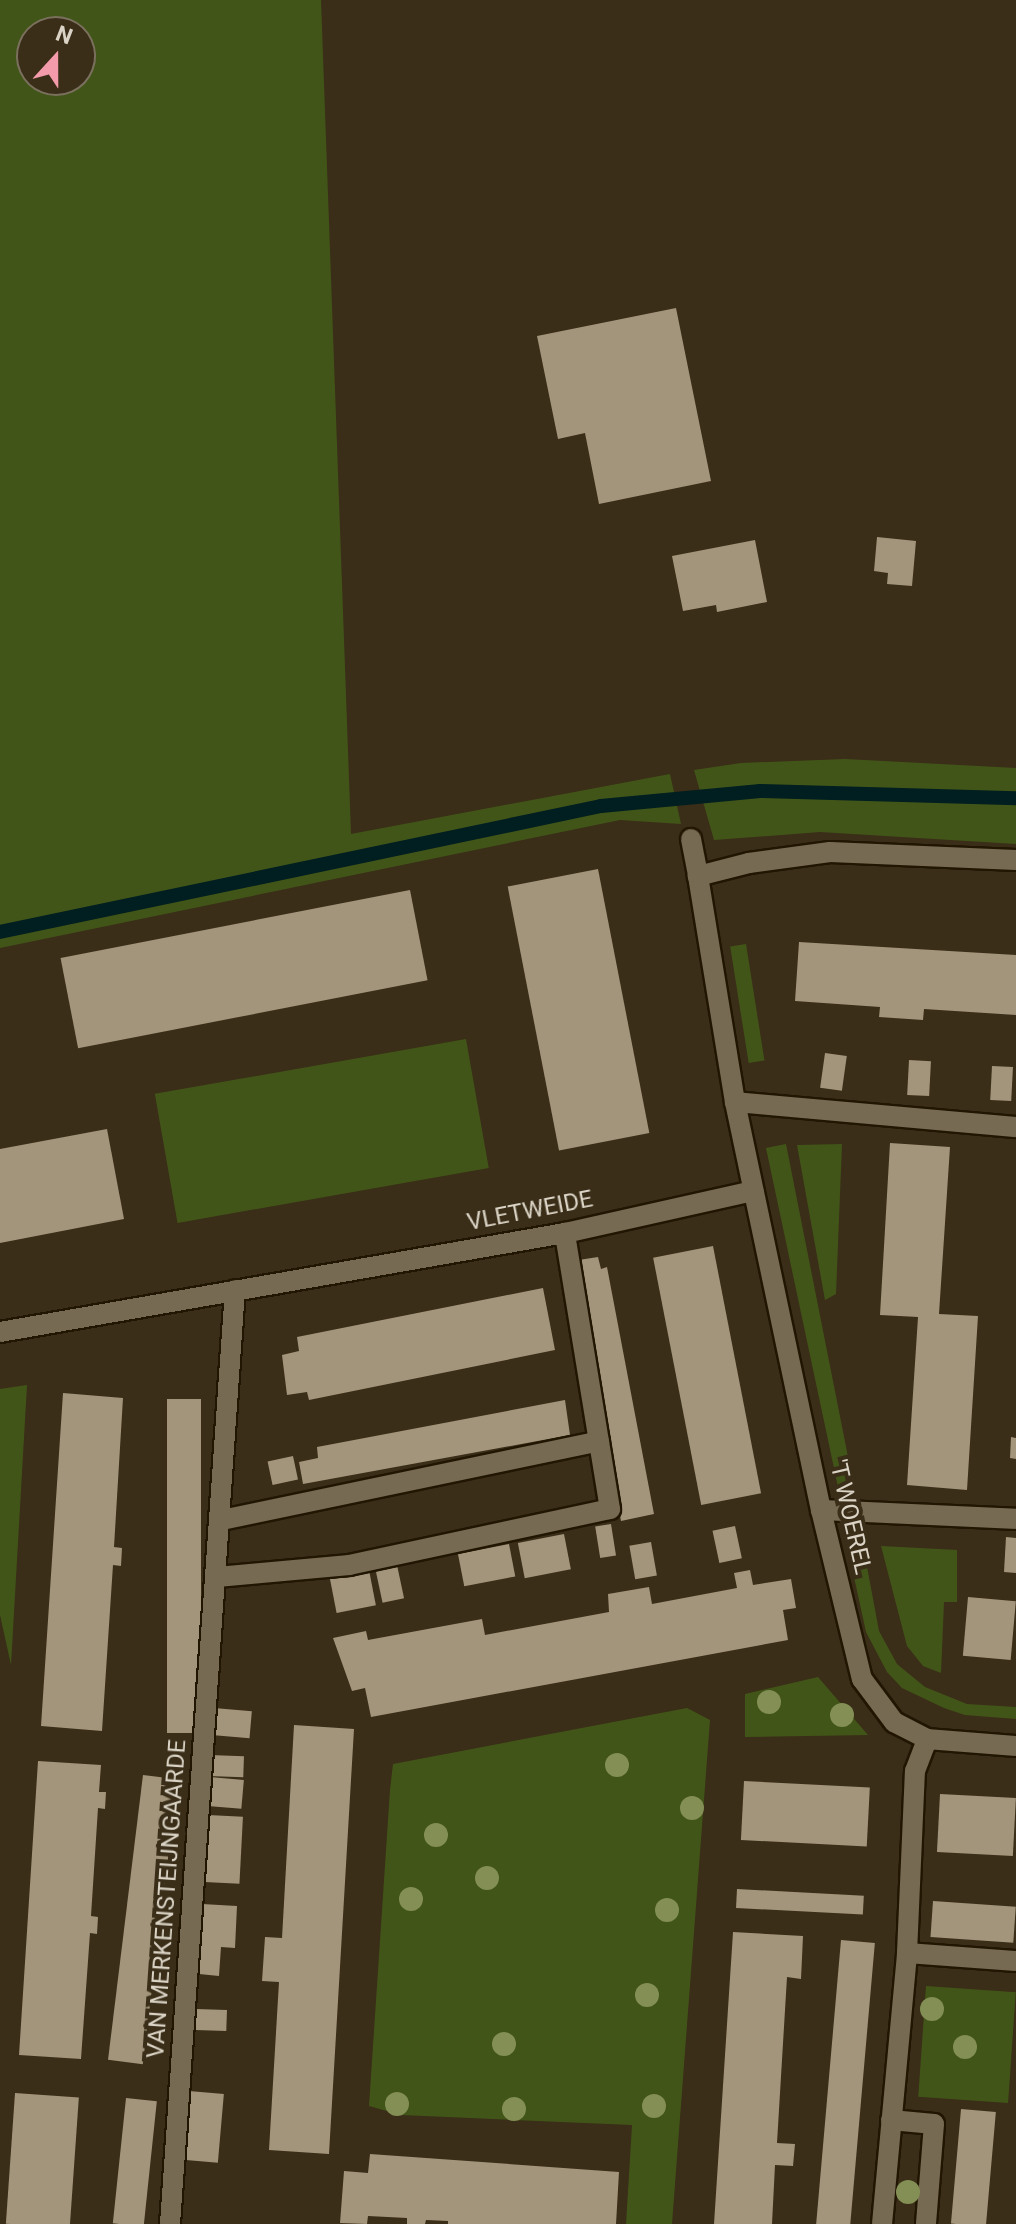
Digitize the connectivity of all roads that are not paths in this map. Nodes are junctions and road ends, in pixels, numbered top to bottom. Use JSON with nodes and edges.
{"nodes":[{"id":1,"x":691,"y":839,"type":"dead end"},
{"id":2,"x":1016,"y":860,"type":"edge"},
{"id":3,"x":698,"y":876,"type":"junction"},
{"id":4,"x":735,"y":1102,"type":"junction"},
{"id":5,"x":1016,"y":1127,"type":"edge"},
{"id":6,"x":753,"y":1191,"type":"junction"},
{"id":7,"x":565,"y":1233,"type":"junction"},
{"id":8,"x":235,"y":1290,"type":"junction"},
{"id":9,"x":0,"y":1332,"type":"edge"},
{"id":10,"x":599,"y":1441,"type":"junction"},
{"id":11,"x":821,"y":1510,"type":"junction"},
{"id":12,"x":1016,"y":1519,"type":"edge"},
{"id":13,"x":222,"y":1520,"type":"junction"},
{"id":14,"x":217,"y":1577,"type":"junction"},
{"id":15,"x":927,"y":1739,"type":"junction"},
{"id":16,"x":1016,"y":1746,"type":"edge"},
{"id":17,"x":907,"y":1953,"type":"junction"},
{"id":18,"x":1016,"y":1961,"type":"edge"},
{"id":19,"x":891,"y":2120,"type":"junction"},
{"id":20,"x":170,"y":2224,"type":"edge"},
{"id":21,"x":882,"y":2224,"type":"edge"},
{"id":22,"x":926,"y":2224,"type":"edge"}],
"edges":[{"from":1,"to":3,"type":"street"},
{"from":2,"to":3,"type":"street"},
{"from":3,"to":4,"type":"street"},
{"from":4,"to":5,"type":"street"},
{"from":4,"to":6,"type":"street"},
{"from":6,"to":7,"type":"street","name":"VLETWEIDE"},
{"from":6,"to":11,"type":"street","name":"'T WOEREL"},
{"from":7,"to":8,"type":"street","name":"VLETWEIDE"},
{"from":7,"to":10,"type":"street"},
{"from":8,"to":9,"type":"street","name":"VLETWEIDE"},
{"from":8,"to":13,"type":"street","name":"VAN MERKENSTEIJNGAARDE"},
{"from":10,"to":13,"type":"street"},
{"from":10,"to":14,"type":"street"},
{"from":11,"to":12,"type":"street"},
{"from":11,"to":15,"type":"street","name":"'T WOEREL"},
{"from":13,"to":14,"type":"street","name":"VAN MERKENSTEIJNGAARDE"},
{"from":14,"to":20,"type":"street","name":"VAN MERKENSTEIJNGAARDE"},
{"from":15,"to":16,"type":"street","name":"'T WOEREL"},
{"from":15,"to":17,"type":"street"},
{"from":17,"to":18,"type":"street"},
{"from":17,"to":19,"type":"street"},
{"from":19,"to":21,"type":"street"},
{"from":19,"to":22,"type":"street"}]}
